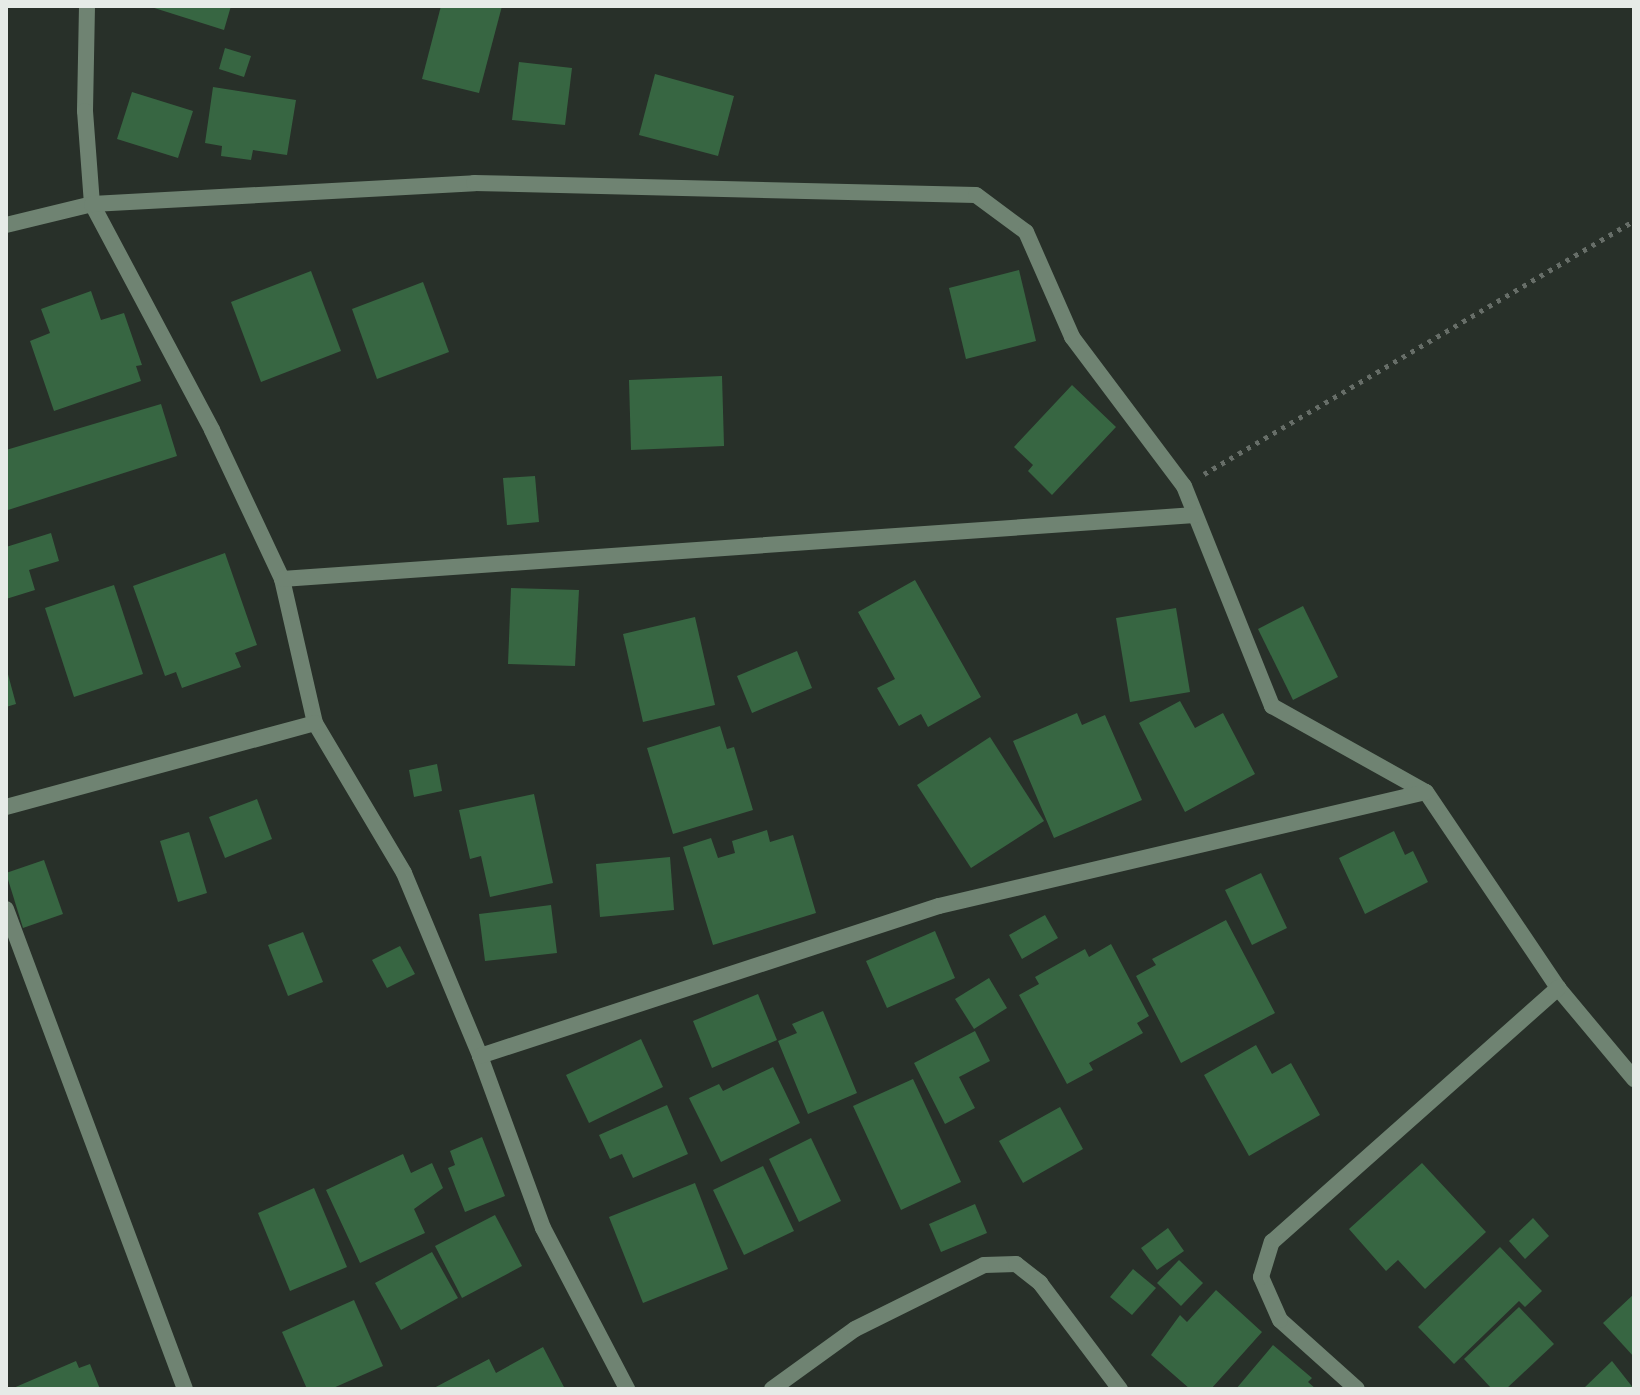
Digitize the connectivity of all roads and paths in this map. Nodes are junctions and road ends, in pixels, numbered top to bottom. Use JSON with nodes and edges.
{"nodes":[{"id":1,"x":87,"y":6,"type":"edge"},
{"id":2,"x":92,"y":204,"type":"junction"},
{"id":3,"x":1634,"y":221,"type":"edge"},
{"id":4,"x":6,"y":225,"type":"edge"},
{"id":5,"x":1184,"y":486,"type":"junction"},
{"id":6,"x":1195,"y":515,"type":"junction"},
{"id":7,"x":282,"y":579,"type":"junction"},
{"id":8,"x":315,"y":723,"type":"junction"},
{"id":9,"x":1426,"y":792,"type":"junction"},
{"id":10,"x":6,"y":807,"type":"edge"},
{"id":11,"x":6,"y":909,"type":"edge"},
{"id":12,"x":1558,"y":988,"type":"junction"},
{"id":13,"x":480,"y":1056,"type":"junction"},
{"id":14,"x":1634,"y":1079,"type":"edge"},
{"id":15,"x":185,"y":1389,"type":"edge"},
{"id":16,"x":627,"y":1389,"type":"edge"},
{"id":17,"x":772,"y":1389,"type":"edge"},
{"id":18,"x":1120,"y":1389,"type":"edge"},
{"id":19,"x":1357,"y":1389,"type":"edge"}],
"edges":[{"from":1,"to":2,"type":"street"},
{"from":2,"to":4,"type":"street"},
{"from":2,"to":5,"type":"street"},
{"from":2,"to":7,"type":"street"},
{"from":3,"to":5,"type":"path"},
{"from":5,"to":6,"type":"street"},
{"from":6,"to":7,"type":"street"},
{"from":6,"to":9,"type":"street"},
{"from":7,"to":8,"type":"street"},
{"from":8,"to":10,"type":"street"},
{"from":8,"to":13,"type":"street"},
{"from":9,"to":12,"type":"street"},
{"from":9,"to":13,"type":"street"},
{"from":11,"to":15,"type":"street"},
{"from":12,"to":14,"type":"street"},
{"from":12,"to":19,"type":"street"},
{"from":13,"to":16,"type":"street"},
{"from":17,"to":18,"type":"street"}]}
